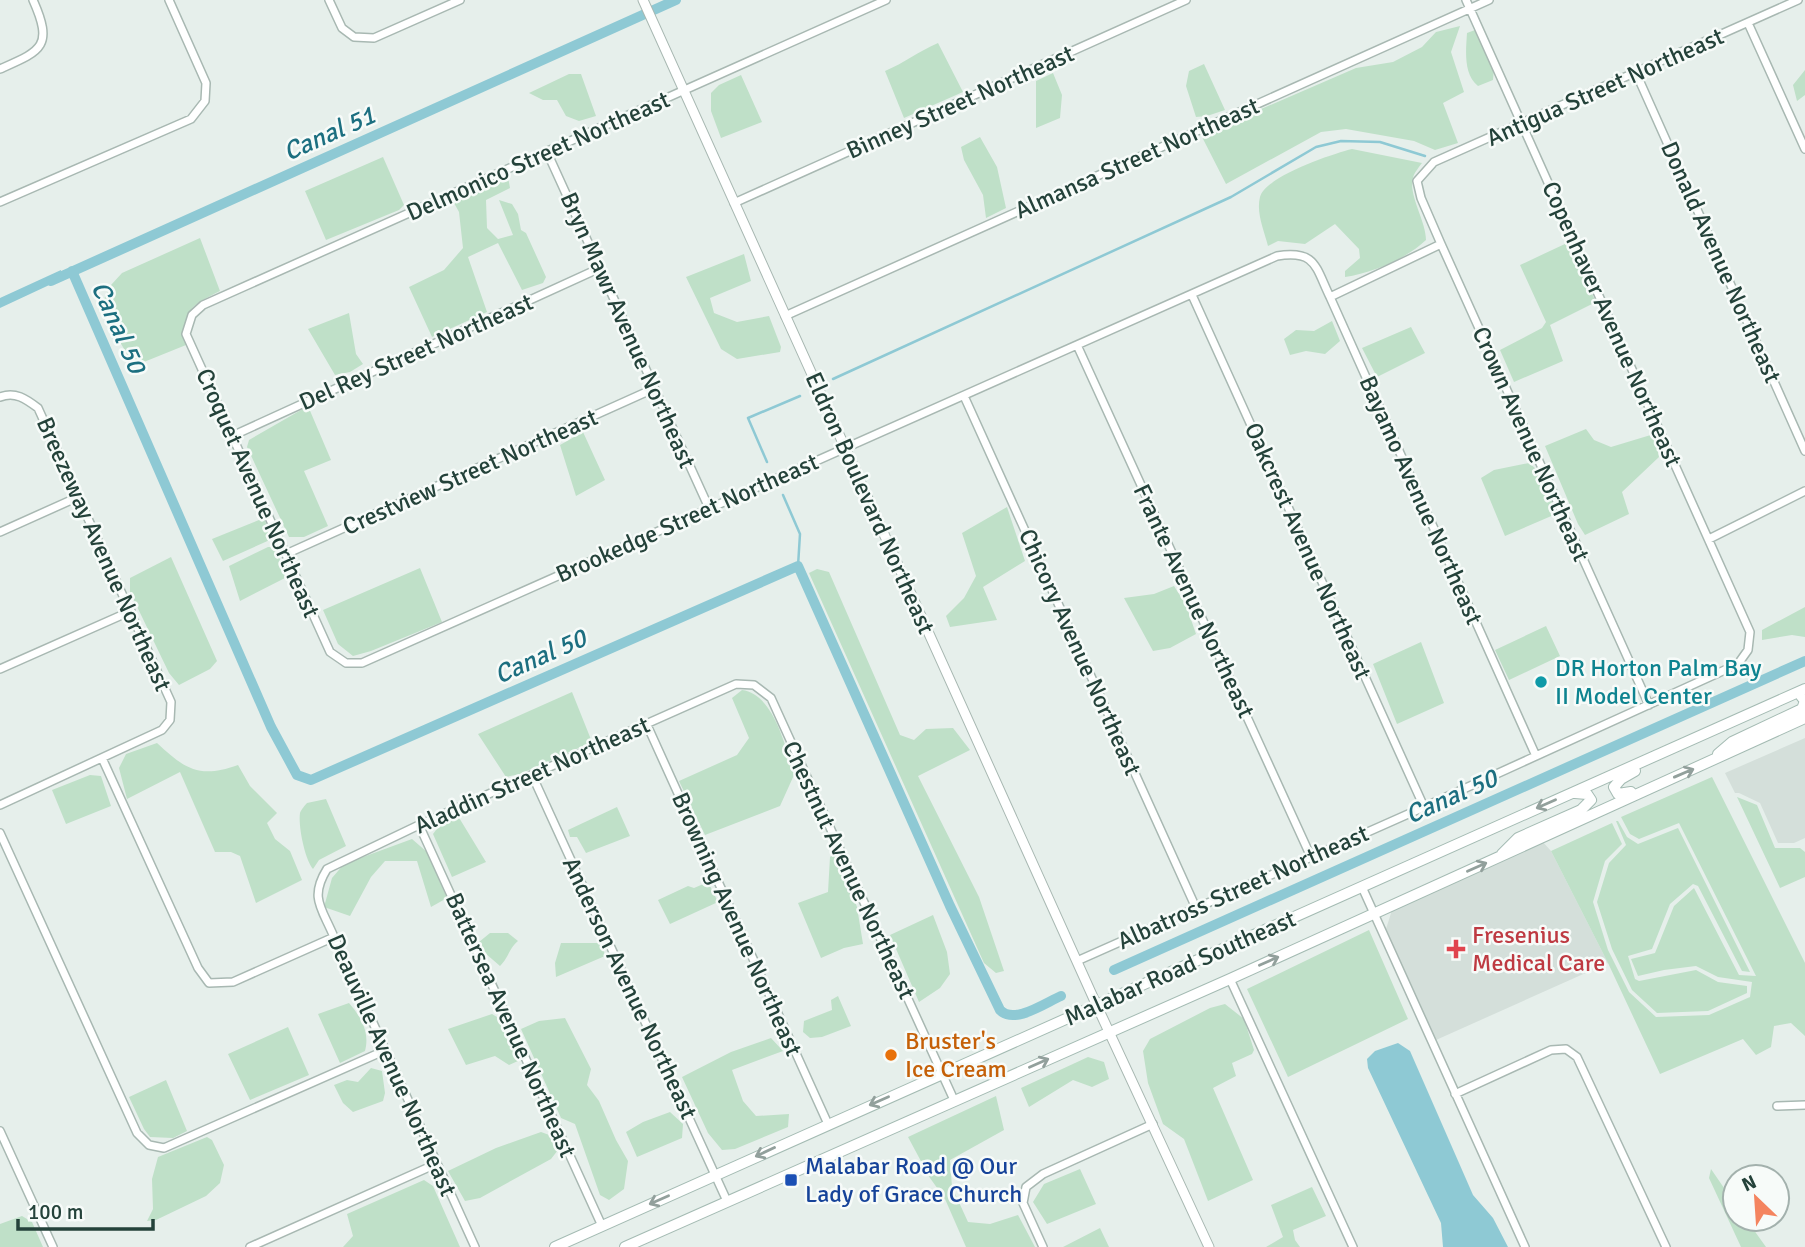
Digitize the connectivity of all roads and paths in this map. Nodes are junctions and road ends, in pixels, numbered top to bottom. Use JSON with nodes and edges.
{"nodes":[{"id":1,"x":33,"y":0,"type":"edge"},
{"id":2,"x":169,"y":0,"type":"edge"},
{"id":3,"x":329,"y":0,"type":"edge"},
{"id":4,"x":460,"y":0,"type":"edge"},
{"id":5,"x":643,"y":0,"type":"edge"},
{"id":6,"x":886,"y":0,"type":"edge"},
{"id":7,"x":1186,"y":0,"type":"edge"},
{"id":8,"x":1466,"y":0,"type":"edge"},
{"id":9,"x":1489,"y":0,"type":"edge"},
{"id":10,"x":1798,"y":0,"type":"edge"},
{"id":11,"x":1470,"y":8,"type":"junction"},
{"id":12,"x":1748,"y":23,"type":"junction"},
{"id":13,"x":0,"y":69,"type":"edge"},
{"id":14,"x":1636,"y":74,"type":"junction"},
{"id":15,"x":684,"y":91,"type":"junction"},
{"id":16,"x":1522,"y":124,"type":"junction"},
{"id":17,"x":1805,"y":149,"type":"edge"},
{"id":18,"x":547,"y":152,"type":"junction"},
{"id":19,"x":1418,"y":181,"type":"joint"},
{"id":20,"x":0,"y":202,"type":"edge"},
{"id":21,"x":734,"y":203,"type":"junction"},
{"id":22,"x":1441,"y":244,"type":"junction"},
{"id":23,"x":1297,"y":253,"type":"joint"},
{"id":24,"x":600,"y":268,"type":"junction"},
{"id":25,"x":1192,"y":295,"type":"junction"},
{"id":26,"x":1330,"y":297,"type":"junction"},
{"id":27,"x":192,"y":315,"type":"joint"},
{"id":28,"x":785,"y":316,"type":"junction"},
{"id":29,"x":1077,"y":345,"type":"junction"},
{"id":30,"x":653,"y":389,"type":"junction"},
{"id":31,"x":964,"y":396,"type":"junction"},
{"id":32,"x":0,"y":397,"type":"edge"},
{"id":33,"x":232,"y":436,"type":"junction"},
{"id":34,"x":845,"y":447,"type":"junction"},
{"id":35,"x":1805,"y":451,"type":"edge"},
{"id":36,"x":1805,"y":491,"type":"edge"},
{"id":37,"x":78,"y":497,"type":"junction"},
{"id":38,"x":709,"y":508,"type":"junction"},
{"id":39,"x":0,"y":533,"type":"edge"},
{"id":40,"x":1709,"y":539,"type":"junction"},
{"id":41,"x":286,"y":554,"type":"junction"},
{"id":42,"x":131,"y":611,"type":"junction"},
{"id":43,"x":1748,"y":650,"type":"joint"},
{"id":44,"x":346,"y":663,"type":"joint"},
{"id":45,"x":0,"y":669,"type":"edge"},
{"id":46,"x":754,"y":685,"type":"joint"},
{"id":47,"x":1804,"y":693,"type":"edge"},
{"id":48,"x":1649,"y":705,"type":"junction"},
{"id":49,"x":1805,"y":718,"type":"edge"},
{"id":50,"x":647,"y":725,"type":"junction"},
{"id":51,"x":1702,"y":734,"type":"junction"},
{"id":52,"x":1536,"y":756,"type":"junction"},
{"id":53,"x":102,"y":758,"type":"junction"},
{"id":54,"x":1712,"y":760,"type":"junction"},
{"id":55,"x":532,"y":775,"type":"junction"},
{"id":56,"x":1643,"y":791,"type":"junction"},
{"id":57,"x":1572,"y":793,"type":"junction"},
{"id":58,"x":0,"y":805,"type":"edge"},
{"id":59,"x":1424,"y":807,"type":"junction"},
{"id":60,"x":419,"y":825,"type":"junction"},
{"id":61,"x":0,"y":832,"type":"edge"},
{"id":62,"x":1311,"y":857,"type":"junction"},
{"id":63,"x":1500,"y":857,"type":"junction"},
{"id":64,"x":319,"y":882,"type":"joint"},
{"id":65,"x":1362,"y":887,"type":"junction"},
{"id":66,"x":1196,"y":908,"type":"junction"},
{"id":67,"x":1374,"y":914,"type":"junction"},
{"id":68,"x":334,"y":937,"type":"junction"},
{"id":69,"x":1077,"y":961,"type":"junction"},
{"id":70,"x":1230,"y":979,"type":"junction"},
{"id":71,"x":1097,"y":1006,"type":"junction"},
{"id":72,"x":1109,"y":1031,"type":"junction"},
{"id":73,"x":386,"y":1050,"type":"junction"},
{"id":74,"x":942,"y":1073,"type":"junction"},
{"id":75,"x":1455,"y":1094,"type":"junction"},
{"id":76,"x":954,"y":1100,"type":"junction"},
{"id":77,"x":1805,"y":1105,"type":"edge"},
{"id":78,"x":1777,"y":1106,"type":"dead end"},
{"id":79,"x":828,"y":1124,"type":"junction"},
{"id":80,"x":1153,"y":1124,"type":"junction"},
{"id":81,"x":0,"y":1132,"type":"edge"},
{"id":82,"x":436,"y":1164,"type":"junction"},
{"id":83,"x":716,"y":1175,"type":"junction"},
{"id":84,"x":727,"y":1201,"type":"junction"},
{"id":85,"x":602,"y":1226,"type":"junction"},
{"id":86,"x":52,"y":1247,"type":"edge"},
{"id":87,"x":250,"y":1247,"type":"edge"},
{"id":88,"x":475,"y":1247,"type":"edge"},
{"id":89,"x":555,"y":1247,"type":"edge"},
{"id":90,"x":625,"y":1247,"type":"edge"},
{"id":91,"x":1043,"y":1247,"type":"edge"},
{"id":92,"x":1209,"y":1247,"type":"edge"},
{"id":93,"x":1353,"y":1247,"type":"edge"},
{"id":94,"x":1525,"y":1247,"type":"edge"},
{"id":95,"x":1666,"y":1247,"type":"edge"}],
"edges":[{"from":1,"to":13,"type":"street"},
{"from":2,"to":20,"type":"street"},
{"from":3,"to":4,"type":"street"},
{"from":5,"to":15,"type":"street","name":"Eldron Boulevard Northeast"},
{"from":6,"to":15,"type":"street","name":"Delmonico Street Northeast"},
{"from":7,"to":21,"type":"street","name":"Binney Street Northeast"},
{"from":8,"to":11,"type":"street","name":"Copenhaver Avenue Northeast"},
{"from":9,"to":11,"type":"street","name":"Almansa Street Northeast"},
{"from":10,"to":12,"type":"street","name":"Antigua Street Northeast"},
{"from":11,"to":16,"type":"street","name":"Copenhaver Avenue Northeast"},
{"from":11,"to":28,"type":"street","name":"Almansa Street Northeast"},
{"from":12,"to":14,"type":"street","name":"Antigua Street Northeast"},
{"from":12,"to":17,"type":"street"},
{"from":14,"to":16,"type":"street","name":"Antigua Street Northeast"},
{"from":14,"to":35,"type":"street","name":"Donald Avenue Northeast"},
{"from":15,"to":18,"type":"street","name":"Delmonico Street Northeast"},
{"from":15,"to":21,"type":"street","name":"Eldron Boulevard Northeast"},
{"from":16,"to":19,"type":"street","name":"Antigua Street Northeast"},
{"from":16,"to":40,"type":"street","name":"Copenhaver Avenue Northeast"},
{"from":18,"to":24,"type":"street","name":"Bryn Mawr Avenue Northeast"},
{"from":18,"to":27,"type":"street","name":"Delmonico Street Northeast"},
{"from":19,"to":22,"type":"street","name":"Crown Avenue Northeast"},
{"from":21,"to":28,"type":"street","name":"Eldron Boulevard Northeast"},
{"from":22,"to":26,"type":"street"},
{"from":22,"to":48,"type":"street","name":"Crown Avenue Northeast"},
{"from":23,"to":25,"type":"street","name":"Brookedge Street Northeast"},
{"from":23,"to":26,"type":"street","name":"Bayamo Avenue Northeast"},
{"from":24,"to":30,"type":"street","name":"Bryn Mawr Avenue Northeast"},
{"from":24,"to":33,"type":"street","name":"Del Rey Street Northeast"},
{"from":25,"to":29,"type":"street","name":"Brookedge Street Northeast"},
{"from":25,"to":59,"type":"street","name":"Oakcrest Avenue Northeast"},
{"from":26,"to":52,"type":"street","name":"Bayamo Avenue Northeast"},
{"from":27,"to":33,"type":"street","name":"Croquet Avenue Northeast"},
{"from":28,"to":34,"type":"street","name":"Eldron Boulevard Northeast"},
{"from":29,"to":31,"type":"street","name":"Brookedge Street Northeast"},
{"from":29,"to":62,"type":"street","name":"Frante Avenue Northeast"},
{"from":30,"to":38,"type":"street","name":"Bryn Mawr Avenue Northeast"},
{"from":30,"to":41,"type":"street","name":"Crestview Street Northeast"},
{"from":31,"to":34,"type":"street","name":"Brookedge Street Northeast"},
{"from":31,"to":66,"type":"street","name":"Chicory Avenue Northeast"},
{"from":32,"to":37,"type":"street","name":"Breezeway Avenue Northeast"},
{"from":33,"to":41,"type":"street","name":"Croquet Avenue Northeast"},
{"from":34,"to":38,"type":"street","name":"Brookedge Street Northeast"},
{"from":34,"to":69,"type":"street","name":"Eldron Boulevard Northeast"},
{"from":36,"to":40,"type":"street"},
{"from":37,"to":39,"type":"street"},
{"from":37,"to":42,"type":"street","name":"Breezeway Avenue Northeast"},
{"from":38,"to":44,"type":"street","name":"Brookedge Street Northeast"},
{"from":40,"to":43,"type":"street","name":"Copenhaver Avenue Northeast"},
{"from":41,"to":44,"type":"street","name":"Croquet Avenue Northeast"},
{"from":42,"to":45,"type":"street"},
{"from":42,"to":53,"type":"street","name":"Breezeway Avenue Northeast"},
{"from":43,"to":48,"type":"street","name":"Albatross Street Northeast"},
{"from":46,"to":50,"type":"street","name":"Aladdin Street Northeast"},
{"from":46,"to":74,"type":"street","name":"Chestnut Avenue Northeast"},
{"from":47,"to":51,"type":"main road","name":"Malabar Road Southeast"},
{"from":47,"to":54,"type":"main road"},
{"from":48,"to":52,"type":"street","name":"Albatross Street Northeast"},
{"from":49,"to":54,"type":"main road","name":"Malabar Road Southeast"},
{"from":50,"to":55,"type":"street","name":"Aladdin Street Northeast"},
{"from":50,"to":79,"type":"street","name":"Browning Avenue Northeast"},
{"from":51,"to":56,"type":"main road"},
{"from":51,"to":57,"type":"main road","name":"Malabar Road Southeast"},
{"from":52,"to":59,"type":"street","name":"Albatross Street Northeast"},
{"from":53,"to":58,"type":"street"},
{"from":53,"to":68,"type":"street"},
{"from":56,"to":54,"type":"main road","name":"Malabar Road Southeast","one_way":true},
{"from":55,"to":60,"type":"street","name":"Aladdin Street Northeast"},
{"from":55,"to":83,"type":"street","name":"Anderson Avenue Northeast"},
{"from":56,"to":63,"type":"main road","name":"Malabar Road Southeast"},
{"from":57,"to":63,"type":"main road"},
{"from":57,"to":65,"type":"main road","name":"Malabar Road Southeast","one_way":true},
{"from":59,"to":62,"type":"street","name":"Albatross Street Northeast"},
{"from":60,"to":64,"type":"street","name":"Aladdin Street Northeast"},
{"from":60,"to":85,"type":"street","name":"Battersea Avenue Northeast"},
{"from":61,"to":73,"type":"street"},
{"from":62,"to":66,"type":"street","name":"Albatross Street Northeast"},
{"from":67,"to":63,"type":"main road","name":"Malabar Road Southeast","one_way":true},
{"from":64,"to":68,"type":"street","name":"Deauville Avenue Northeast"},
{"from":65,"to":67,"type":"street"},
{"from":65,"to":71,"type":"main road","name":"Malabar Road Southeast"},
{"from":66,"to":69,"type":"street","name":"Albatross Street Northeast"},
{"from":70,"to":67,"type":"main road","name":"Malabar Road Southeast","one_way":true},
{"from":67,"to":75,"type":"street"},
{"from":68,"to":73,"type":"street","name":"Deauville Avenue Northeast"},
{"from":69,"to":71,"type":"street","name":"Eldron Boulevard Northeast"},
{"from":70,"to":72,"type":"main road","name":"Malabar Road Southeast"},
{"from":70,"to":93,"type":"street"},
{"from":71,"to":72,"type":"street","name":"Eldron Boulevard Northeast"},
{"from":71,"to":74,"type":"main road","name":"Malabar Road Southeast"},
{"from":76,"to":72,"type":"main road","name":"Malabar Road Southeast","one_way":true},
{"from":72,"to":80,"type":"street","name":"Eldron Boulevard Northeast"},
{"from":73,"to":82,"type":"street","name":"Deauville Avenue Northeast"},
{"from":74,"to":76,"type":"street","name":"Chestnut Avenue Northeast"},
{"from":74,"to":79,"type":"main road","name":"Malabar Road Southeast","one_way":true},
{"from":75,"to":94,"type":"street"},
{"from":75,"to":95,"type":"street"},
{"from":76,"to":84,"type":"main road","name":"Malabar Road Southeast"},
{"from":77,"to":78,"type":"street"},
{"from":79,"to":83,"type":"main road","name":"Malabar Road Southeast","one_way":true},
{"from":80,"to":91,"type":"street"},
{"from":80,"to":92,"type":"street","name":"Eldron Boulevard Northeast"},
{"from":81,"to":86,"type":"street"},
{"from":82,"to":87,"type":"street"},
{"from":82,"to":88,"type":"street","name":"Deauville Avenue Northeast"},
{"from":83,"to":84,"type":"street","name":"Anderson Avenue Northeast"},
{"from":83,"to":85,"type":"main road","name":"Malabar Road Southeast","one_way":true},
{"from":84,"to":90,"type":"main road","name":"Malabar Road Southeast"},
{"from":85,"to":89,"type":"main road","name":"Malabar Road Southeast"}]}
